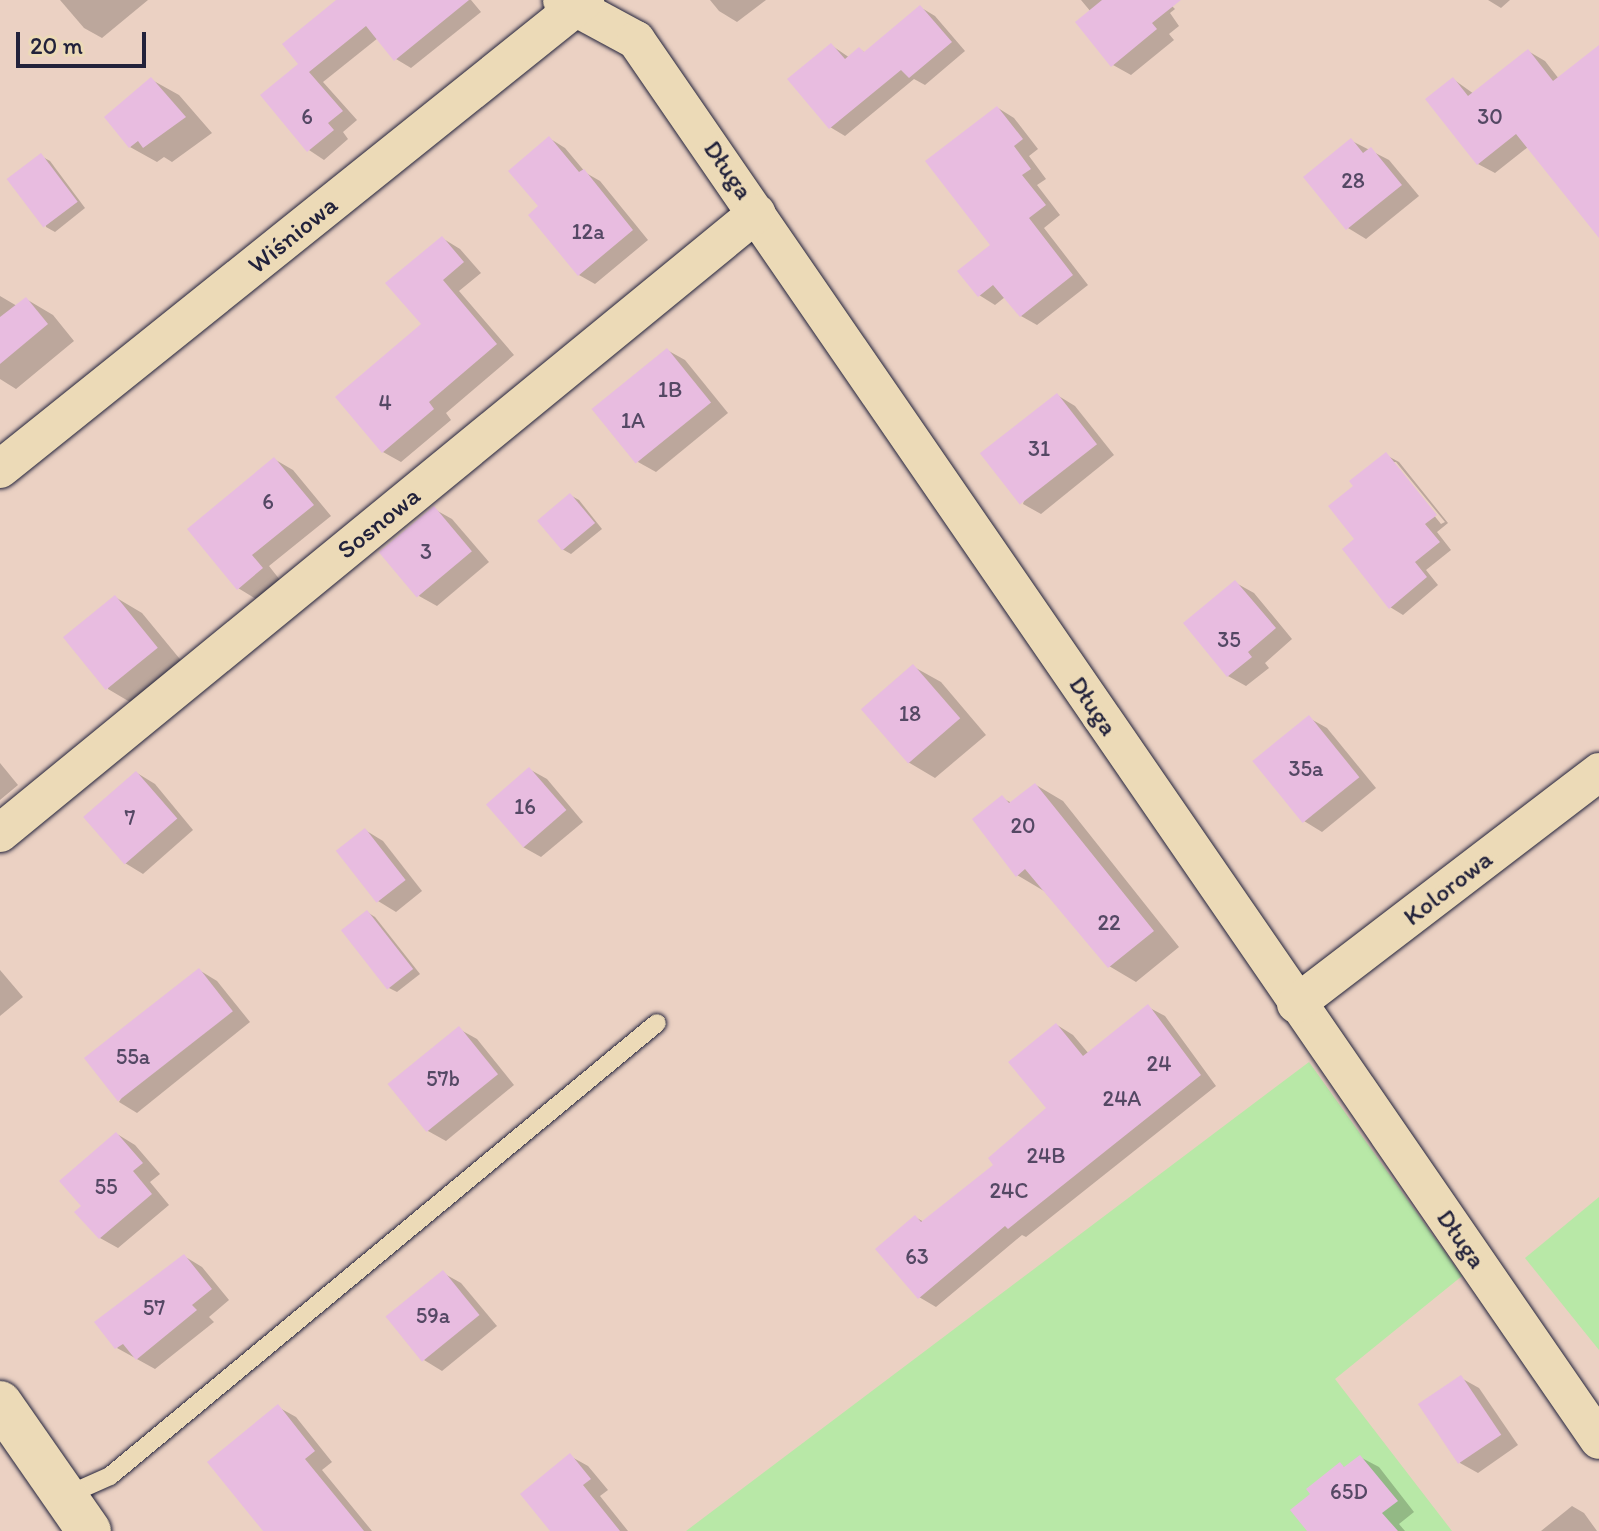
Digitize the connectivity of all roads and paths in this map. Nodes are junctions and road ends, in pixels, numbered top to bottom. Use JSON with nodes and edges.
{"nodes":[{"id":1,"x":574,"y":3,"type":"edge"},
{"id":2,"x":757,"y":213,"type":"junction"},
{"id":3,"x":0,"y":469,"type":"edge"},
{"id":4,"x":1599,"y":772,"type":"edge"},
{"id":5,"x":0,"y":833,"type":"edge"},
{"id":6,"x":1296,"y":1004,"type":"junction"},
{"id":7,"x":657,"y":1023,"type":"dead end"},
{"id":8,"x":0,"y":1403,"type":"edge"},
{"id":9,"x":1599,"y":1440,"type":"edge"},
{"id":10,"x":77,"y":1513,"type":"edge"}],
"edges":[{"from":1,"to":2,"type":"street","name":"Długa"},
{"from":1,"to":3,"type":"street","name":"Wiśniowa"},
{"from":2,"to":5,"type":"street","name":"Sosnowa"},
{"from":2,"to":6,"type":"street","name":"Długa"},
{"from":4,"to":6,"type":"street","name":"Kolorowa"},
{"from":6,"to":9,"type":"street","name":"Długa"},
{"from":7,"to":10,"type":"lane"},
{"from":8,"to":10,"type":"main road"}]}
